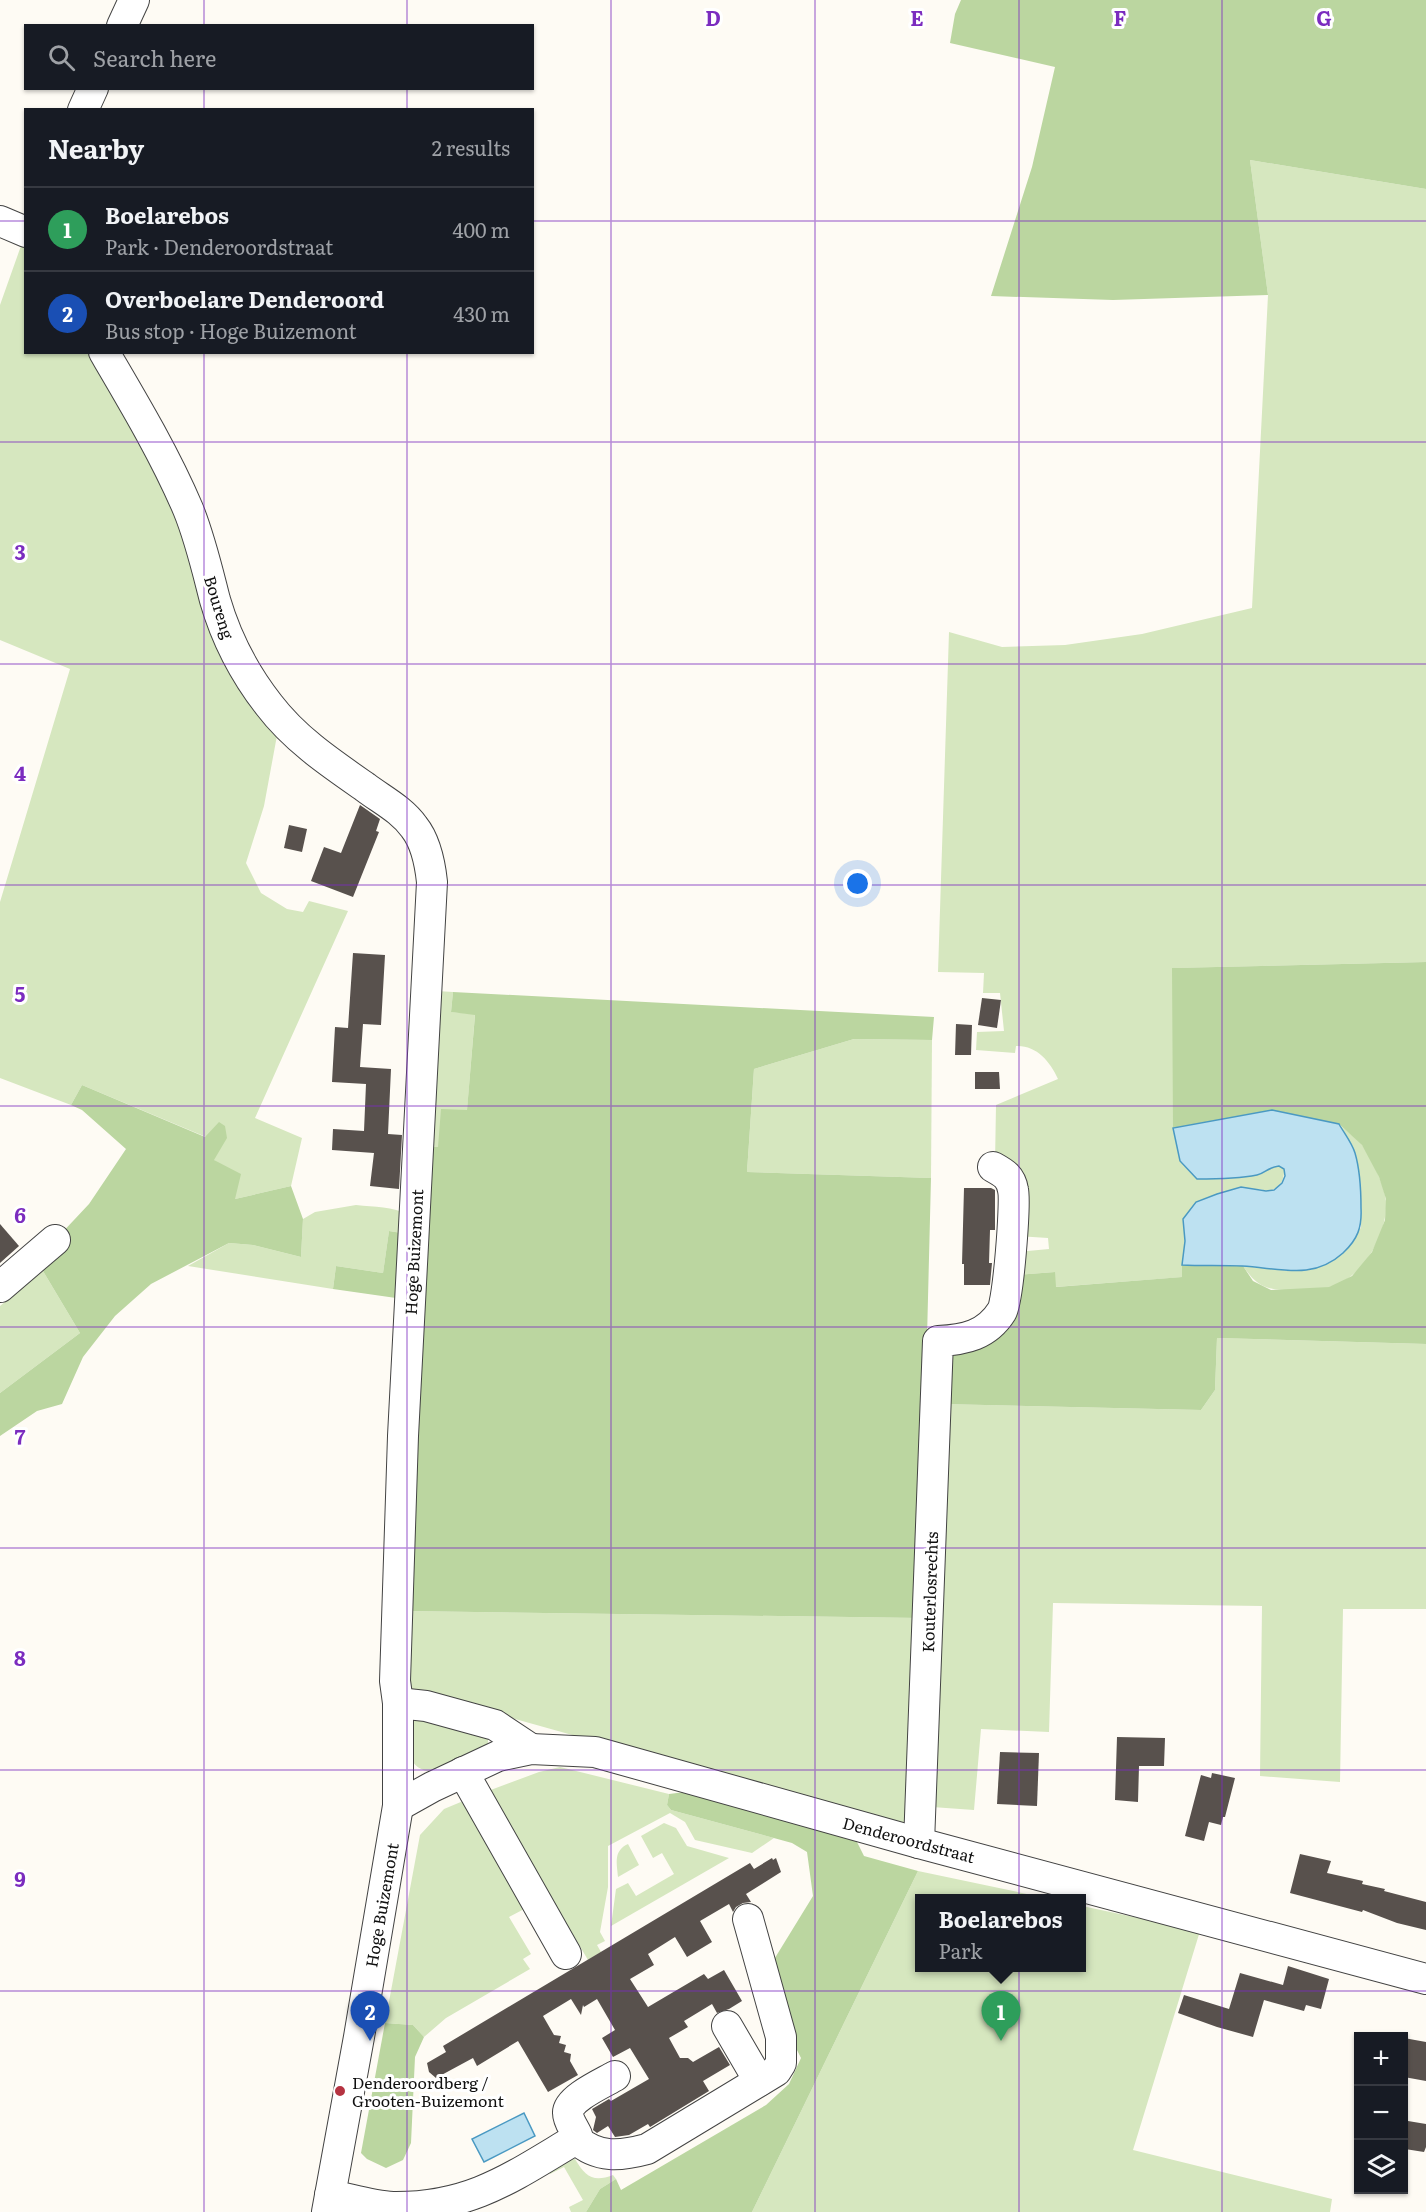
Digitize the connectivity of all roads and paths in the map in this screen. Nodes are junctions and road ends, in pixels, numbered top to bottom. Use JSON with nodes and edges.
{"nodes":[{"id":1,"x":134,"y":0,"type":"edge"},
{"id":2,"x":123,"y":24,"type":"edge"},
{"id":3,"x":92,"y":90,"type":"edge"},
{"id":4,"x":84,"y":108,"type":"edge"},
{"id":5,"x":0,"y":221,"type":"edge"},
{"id":6,"x":24,"y":231,"type":"edge"},
{"id":7,"x":105,"y":354,"type":"edge"},
{"id":8,"x":400,"y":811,"type":"joint"},
{"id":9,"x":993,"y":1167,"type":"dead end"},
{"id":10,"x":56,"y":1240,"type":"dead end"},
{"id":11,"x":0,"y":1287,"type":"edge"},
{"id":12,"x":398,"y":1703,"type":"junction"},
{"id":13,"x":531,"y":1749,"type":"junction"},
{"id":14,"x":463,"y":1772,"type":"junction"},
{"id":15,"x":398,"y":1806,"type":"junction"},
{"id":16,"x":919,"y":1843,"type":"junction"},
{"id":17,"x":748,"y":1919,"type":"dead end"},
{"id":18,"x":566,"y":1954,"type":"dead end"},
{"id":19,"x":1426,"y":1978,"type":"edge"},
{"id":20,"x":727,"y":2026,"type":"dead end"},
{"id":21,"x":615,"y":2076,"type":"dead end"},
{"id":22,"x":759,"y":2081,"type":"junction"},
{"id":23,"x":576,"y":2139,"type":"junction"},
{"id":24,"x":328,"y":2204,"type":"edge"}],
"edges":[{"from":1,"to":2,"type":"street"},
{"from":3,"to":4,"type":"street"},
{"from":5,"to":6,"type":"street"},
{"from":7,"to":8,"type":"street","name":"Boureng"},
{"from":8,"to":12,"type":"street","name":"Hoge Buizemont"},
{"from":9,"to":16,"type":"street","name":"Kouterlosrechts"},
{"from":10,"to":11,"type":"street"},
{"from":12,"to":13,"type":"street"},
{"from":12,"to":15,"type":"street","name":"Hoge Buizemont"},
{"from":13,"to":14,"type":"street","name":"Denderoordstraat"},
{"from":13,"to":16,"type":"street","name":"Denderoordstraat"},
{"from":14,"to":15,"type":"street","name":"Denderoordstraat"},
{"from":14,"to":18,"type":"street"},
{"from":15,"to":24,"type":"street","name":"Hoge Buizemont"},
{"from":16,"to":19,"type":"street","name":"Denderoordstraat"},
{"from":17,"to":22,"type":"street"},
{"from":20,"to":22,"type":"street"},
{"from":21,"to":23,"type":"street"},
{"from":22,"to":23,"type":"street"},
{"from":23,"to":24,"type":"street"}]}
